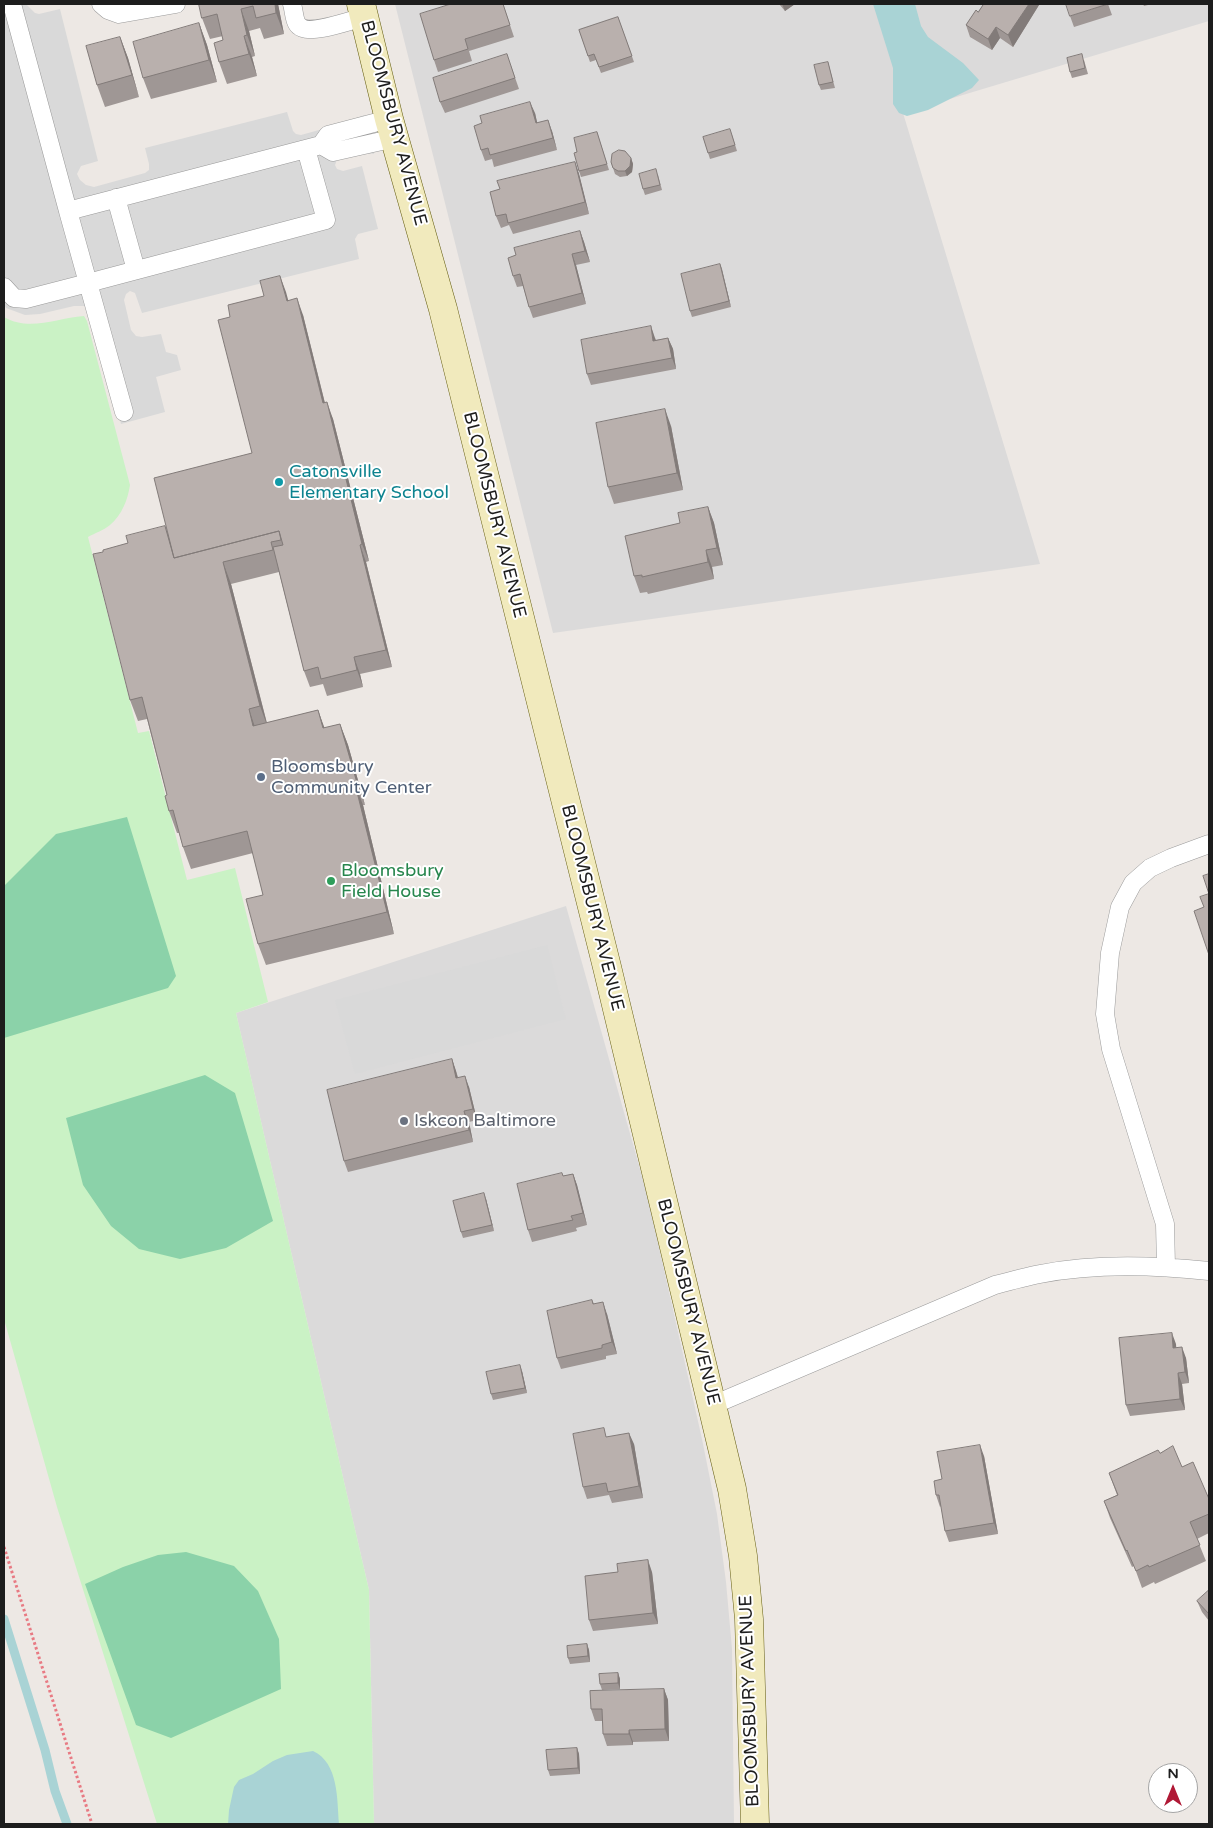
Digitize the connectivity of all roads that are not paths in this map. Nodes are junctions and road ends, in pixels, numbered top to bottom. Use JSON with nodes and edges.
{"nodes":[{"id":1,"x":12,"y":4,"type":"edge"},
{"id":2,"x":101,"y":4,"type":"edge"},
{"id":3,"x":176,"y":4,"type":"edge"},
{"id":4,"x":292,"y":4,"type":"edge"},
{"id":5,"x":363,"y":10,"type":"edge"},
{"id":6,"x":392,"y":128,"type":"junction"},
{"id":7,"x":314,"y":147,"type":"junction"},
{"id":8,"x":116,"y":198,"type":"junction"},
{"id":9,"x":68,"y":211,"type":"junction"},
{"id":10,"x":136,"y":270,"type":"junction"},
{"id":11,"x":88,"y":283,"type":"junction"},
{"id":12,"x":4,"y":287,"type":"edge"},
{"id":13,"x":124,"y":412,"type":"dead end"},
{"id":14,"x":1209,"y":844,"type":"edge"},
{"id":15,"x":1166,"y":1266,"type":"junction"},
{"id":16,"x":1209,"y":1270,"type":"edge"},
{"id":17,"x":713,"y":1405,"type":"junction"},
{"id":18,"x":755,"y":1824,"type":"edge"}],
"edges":[{"from":1,"to":9,"type":"lane"},
{"from":2,"to":3,"type":"lane"},
{"from":4,"to":5,"type":"lane"},
{"from":5,"to":6,"type":"main road","name":"BLOOMSBURY AVENUE"},
{"from":6,"to":7,"type":"lane"},
{"from":6,"to":17,"type":"main road","name":"BLOOMSBURY AVENUE"},
{"from":7,"to":8,"type":"lane"},
{"from":7,"to":10,"type":"lane"},
{"from":8,"to":9,"type":"lane"},
{"from":8,"to":10,"type":"lane"},
{"from":9,"to":11,"type":"lane"},
{"from":10,"to":11,"type":"lane"},
{"from":11,"to":12,"type":"lane"},
{"from":11,"to":13,"type":"lane"},
{"from":14,"to":15,"type":"lane"},
{"from":15,"to":16,"type":"lane"},
{"from":15,"to":17,"type":"lane"},
{"from":17,"to":18,"type":"main road","name":"BLOOMSBURY AVENUE"}]}
